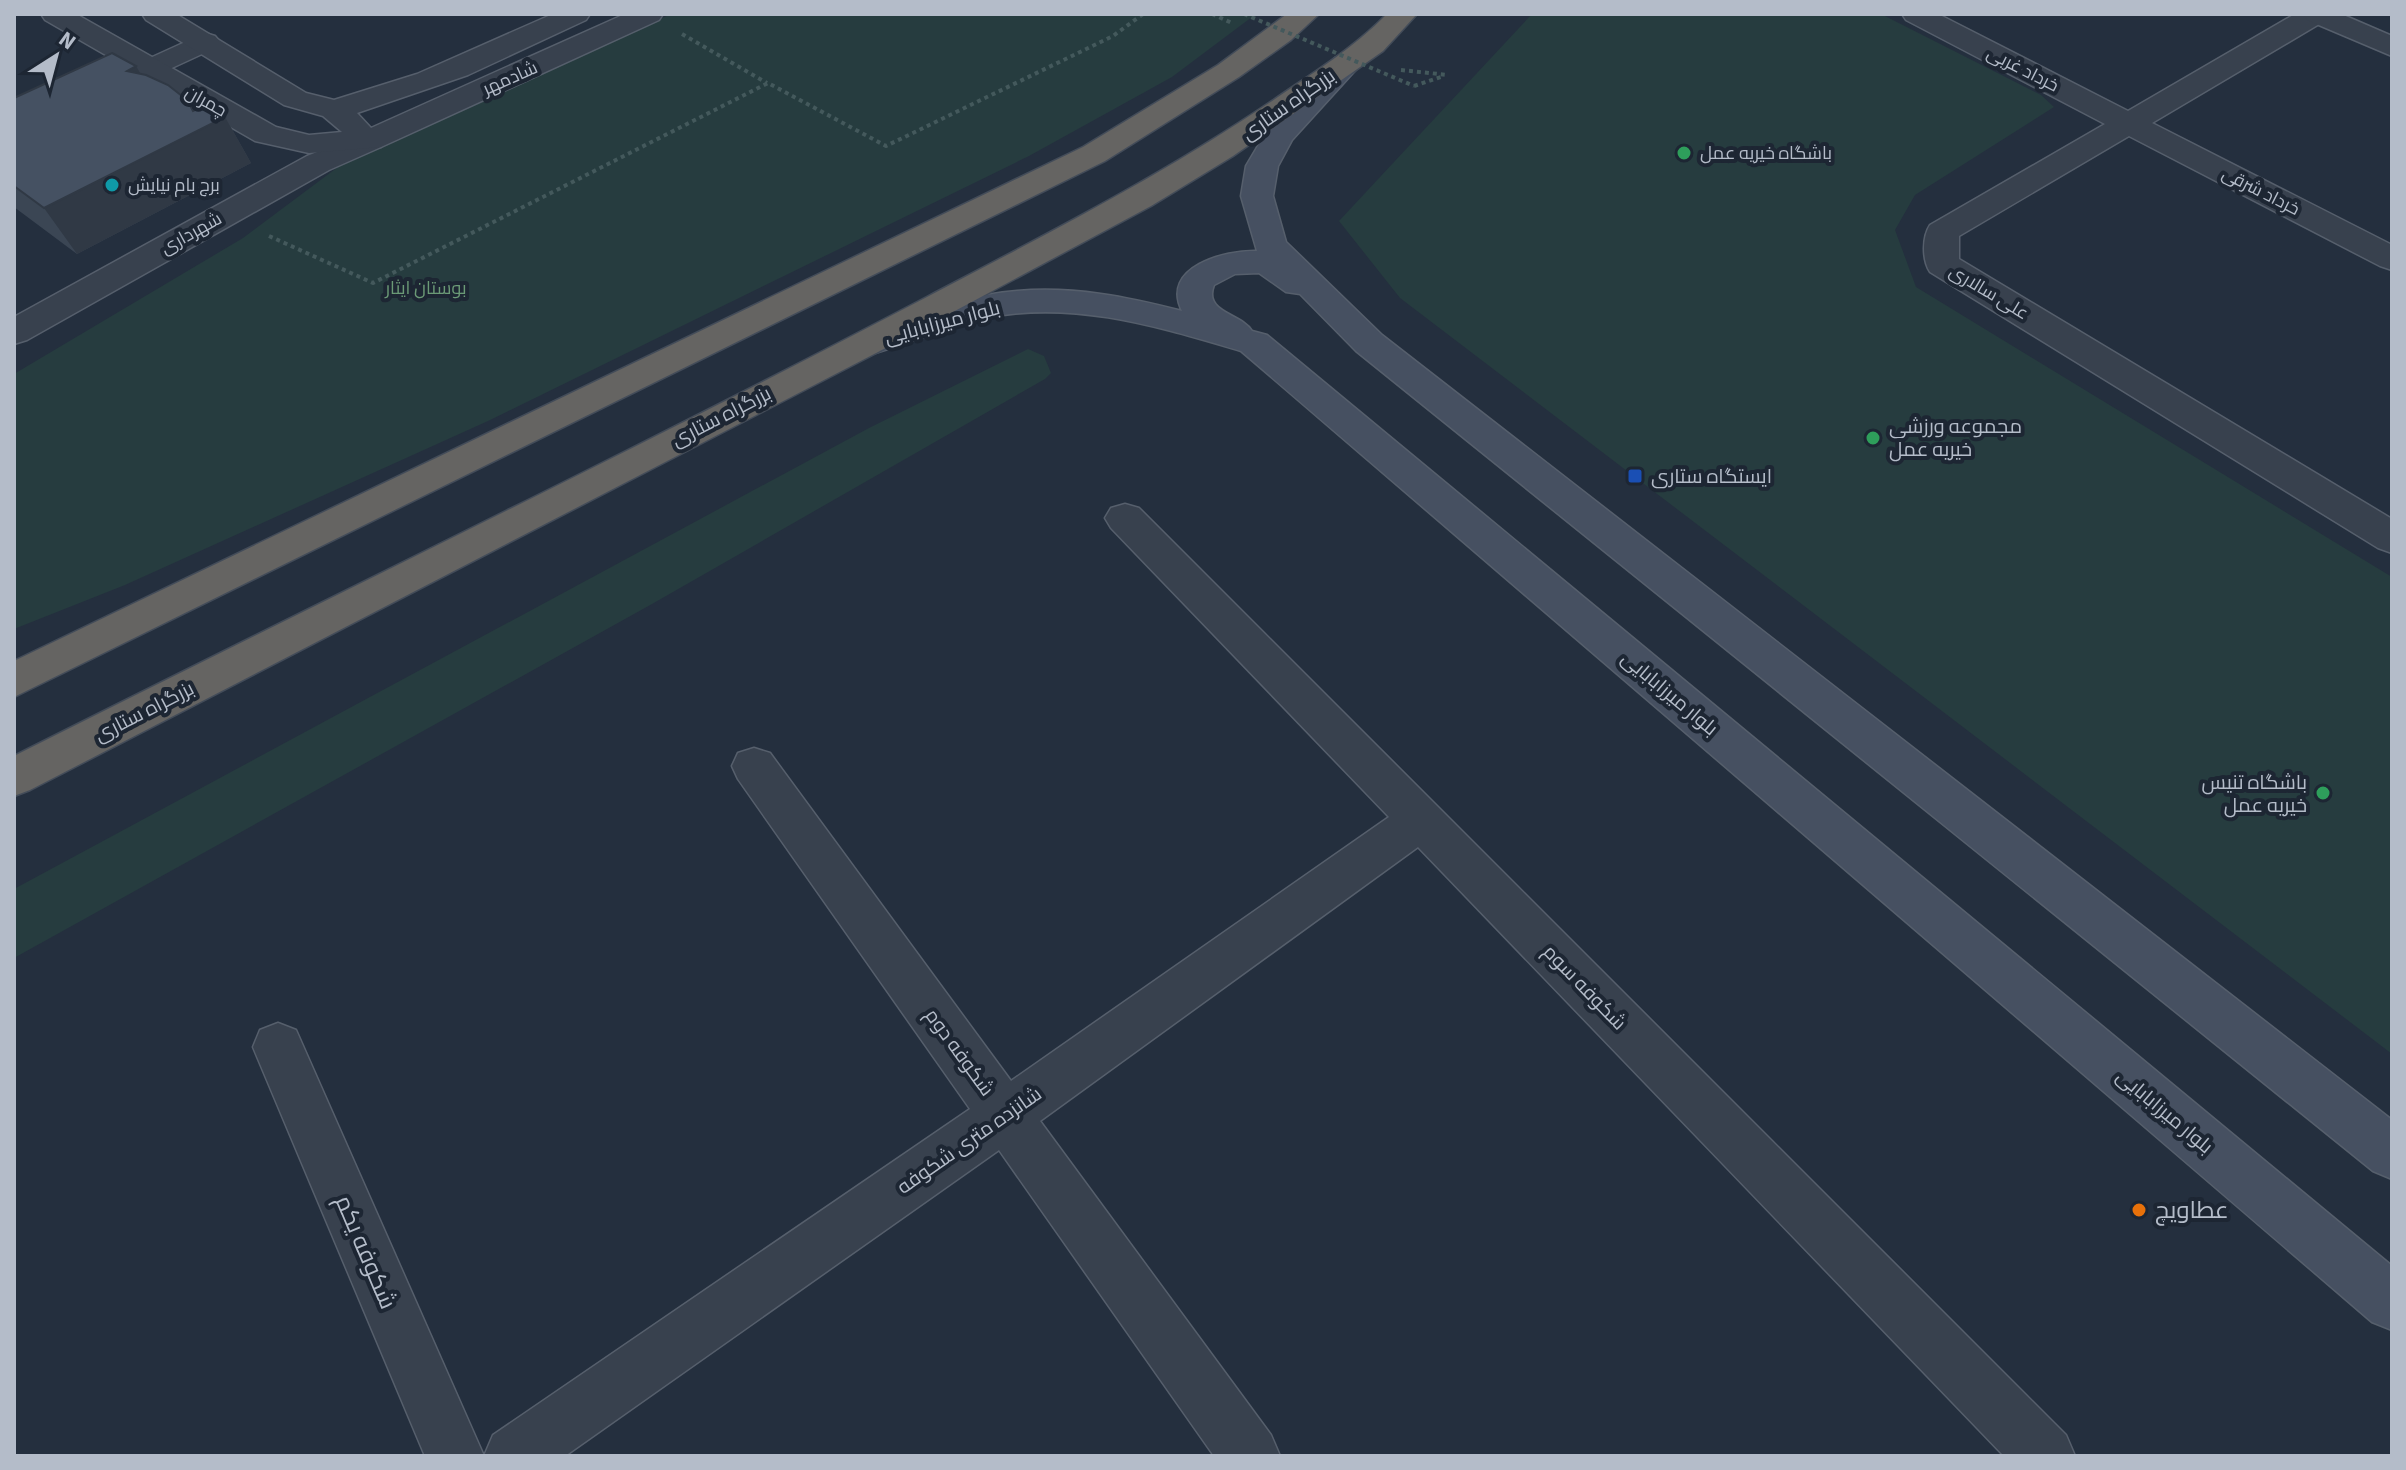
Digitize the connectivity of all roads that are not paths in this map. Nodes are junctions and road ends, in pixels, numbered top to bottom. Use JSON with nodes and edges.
{"nodes":[{"id":1,"x":55,"y":14,"type":"edge"},
{"id":2,"x":156,"y":14,"type":"edge"},
{"id":3,"x":576,"y":14,"type":"edge"},
{"id":4,"x":648,"y":14,"type":"edge"},
{"id":5,"x":1305,"y":14,"type":"edge"},
{"id":6,"x":1403,"y":14,"type":"edge"},
{"id":7,"x":1916,"y":14,"type":"edge"},
{"id":8,"x":2316,"y":14,"type":"edge"},
{"id":9,"x":205,"y":42,"type":"junction"},
{"id":10,"x":2392,"y":47,"type":"edge"},
{"id":11,"x":1346,"y":64,"type":"junction"},
{"id":12,"x":148,"y":69,"type":"junction"},
{"id":13,"x":334,"y":109,"type":"junction"},
{"id":14,"x":2130,"y":124,"type":"junction"},
{"id":15,"x":14,"y":132,"type":"edge"},
{"id":16,"x":370,"y":140,"type":"junction"},
{"id":17,"x":2392,"y":259,"type":"edge"},
{"id":18,"x":14,"y":332,"type":"edge"},
{"id":19,"x":1254,"y":343,"type":"junction"},
{"id":20,"x":1369,"y":343,"type":"junction"},
{"id":21,"x":865,"y":344,"type":"junction"},
{"id":22,"x":1125,"y":518,"type":"dead end"},
{"id":23,"x":2392,"y":538,"type":"edge"},
{"id":24,"x":14,"y":680,"type":"edge"},
{"id":25,"x":754,"y":766,"type":"dead end"},
{"id":26,"x":14,"y":777,"type":"edge"},
{"id":27,"x":1421,"y":820,"type":"junction"},
{"id":28,"x":278,"y":1047,"type":"dead end"},
{"id":29,"x":1005,"y":1115,"type":"junction"},
{"id":30,"x":2392,"y":1153,"type":"edge"},
{"id":31,"x":2392,"y":1302,"type":"edge"},
{"id":32,"x":455,"y":1456,"type":"edge"},
{"id":33,"x":514,"y":1456,"type":"edge"},
{"id":34,"x":1250,"y":1456,"type":"edge"},
{"id":35,"x":2045,"y":1456,"type":"edge"}],
"edges":[{"from":1,"to":12,"type":"street","name":"چمران"},
{"from":2,"to":9,"type":"street"},
{"from":3,"to":13,"type":"street","name":"شادمهر"},
{"from":4,"to":16,"type":"street","name":"شادمهر"},
{"from":5,"to":24,"type":"highway"},
{"from":6,"to":11,"type":"highway","name":"بزرگراه ستاری"},
{"from":7,"to":14,"type":"street","name":"خرداد غربی"},
{"from":8,"to":10,"type":"street"},
{"from":8,"to":14,"type":"street","name":"علی سالاری"},
{"from":9,"to":12,"type":"street"},
{"from":9,"to":13,"type":"street"},
{"from":11,"to":20,"type":"main road"},
{"from":11,"to":21,"type":"highway","name":"بزرگراه ستاری"},
{"from":12,"to":15,"type":"street"},
{"from":12,"to":16,"type":"street","name":"چمران"},
{"from":13,"to":16,"type":"street"},
{"from":14,"to":17,"type":"street","name":"خرداد شرقی"},
{"from":14,"to":23,"type":"street","name":"علی سالاری"},
{"from":16,"to":18,"type":"street","name":"شهرداری"},
{"from":19,"to":20,"type":"main road"},
{"from":19,"to":21,"type":"main road","name":"بلوار میرزابابایی"},
{"from":19,"to":31,"type":"main road","name":"بلوار میرزابابایی"},
{"from":20,"to":30,"type":"main road"},
{"from":21,"to":26,"type":"highway","name":"بزرگراه ستاری"},
{"from":22,"to":27,"type":"street","name":"شکوفه سوم"},
{"from":25,"to":29,"type":"street","name":"شکوفه دوم"},
{"from":27,"to":29,"type":"street","name":"شانزده متری شکوفه"},
{"from":27,"to":35,"type":"street","name":"شکوفه سوم"},
{"from":28,"to":32,"type":"street","name":"شکوفه یکم"},
{"from":29,"to":33,"type":"street","name":"شانزده متری شکوفه"},
{"from":29,"to":34,"type":"street","name":"شکوفه دوم"}]}
